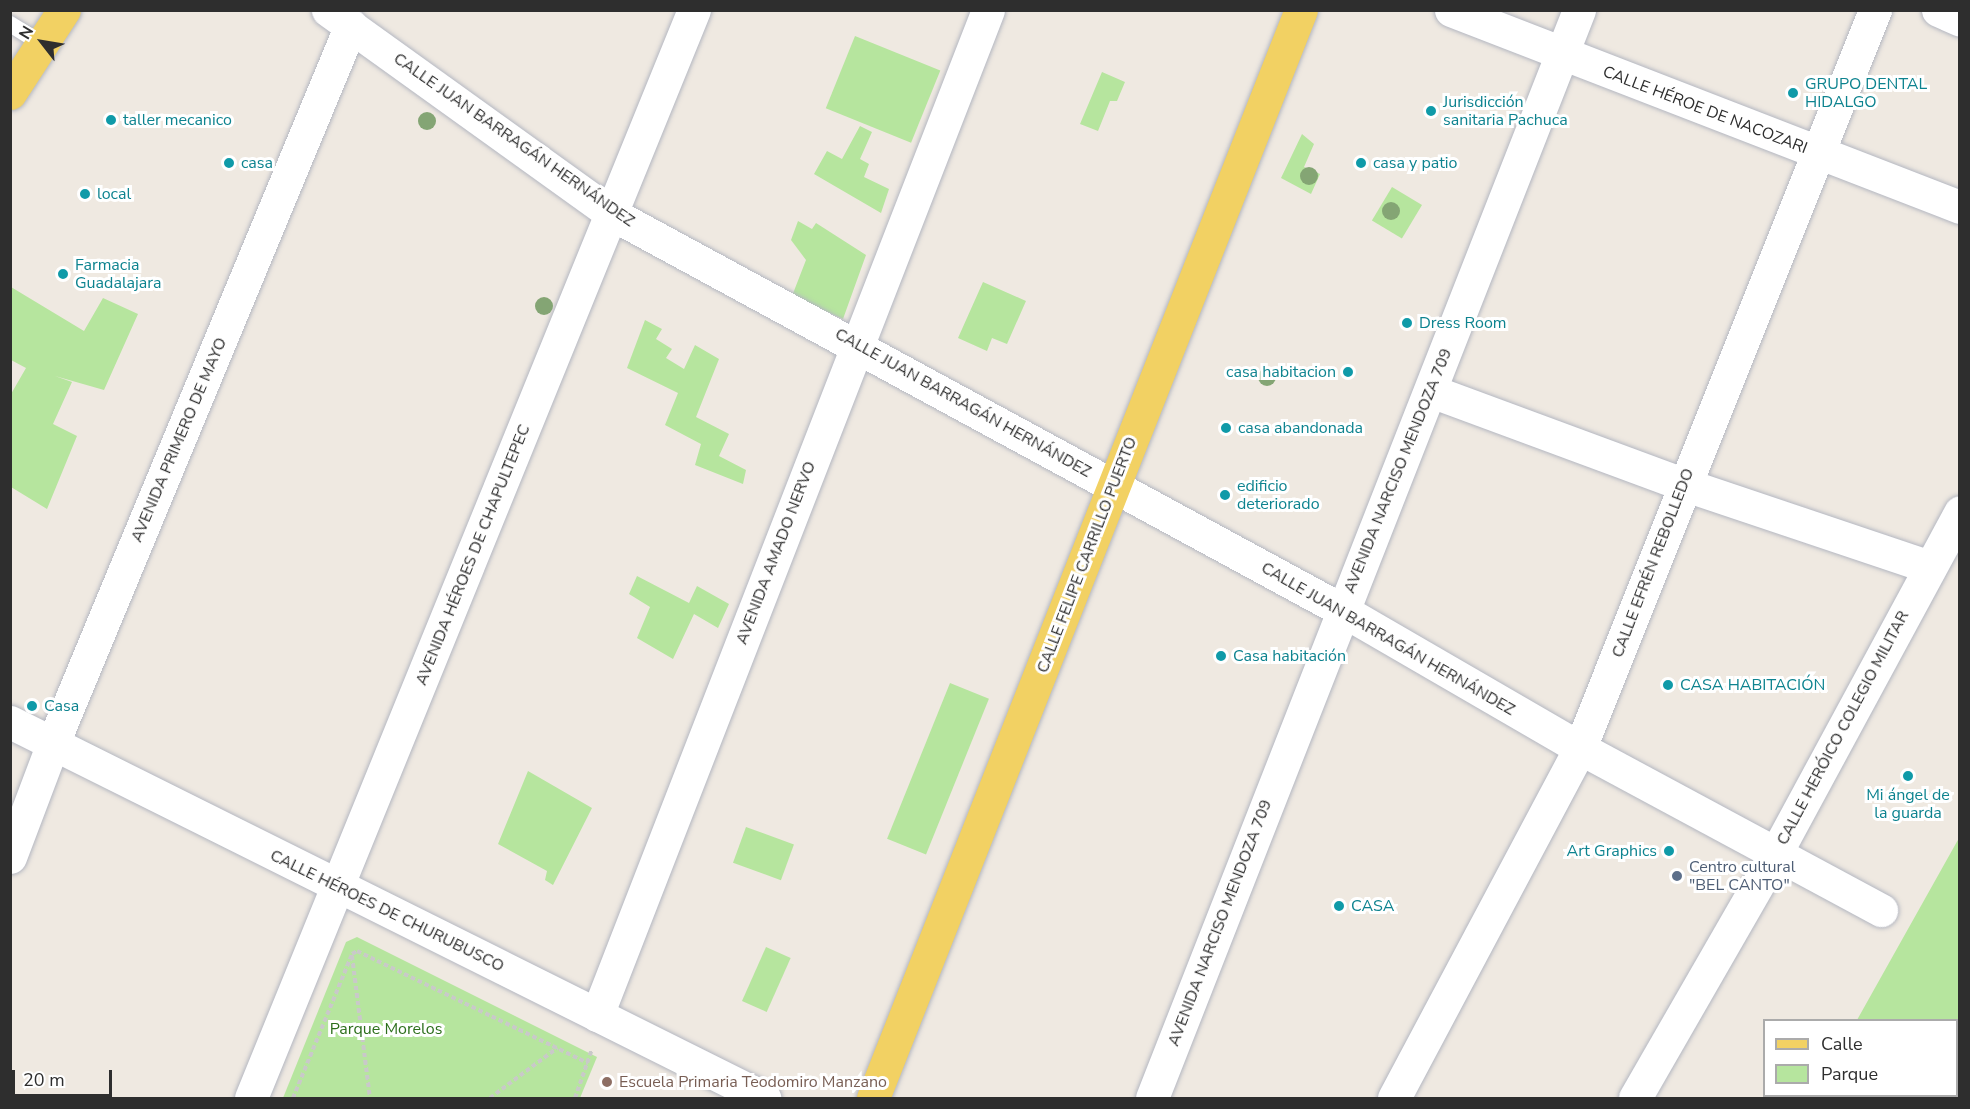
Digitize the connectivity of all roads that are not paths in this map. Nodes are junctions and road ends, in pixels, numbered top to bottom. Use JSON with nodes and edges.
{"nodes":[{"id":1,"x":64,"y":10,"type":"edge"},
{"id":2,"x":694,"y":10,"type":"edge"},
{"id":3,"x":988,"y":10,"type":"edge"},
{"id":4,"x":1301,"y":10,"type":"edge"},
{"id":5,"x":1451,"y":10,"type":"edge"},
{"id":6,"x":1579,"y":10,"type":"edge"},
{"id":7,"x":1875,"y":10,"type":"edge"},
{"id":8,"x":1938,"y":10,"type":"edge"},
{"id":9,"x":339,"y":18,"type":"edge"},
{"id":10,"x":1959,"y":20,"type":"edge"},
{"id":11,"x":10,"y":24,"type":"edge"},
{"id":12,"x":42,"y":45,"type":"junction"},
{"id":13,"x":1561,"y":53,"type":"junction"},
{"id":14,"x":10,"y":93,"type":"edge"},
{"id":15,"x":1820,"y":154,"type":"junction"},
{"id":16,"x":1959,"y":207,"type":"edge"},
{"id":17,"x":612,"y":214,"type":"junction"},
{"id":18,"x":857,"y":345,"type":"junction"},
{"id":19,"x":1431,"y":391,"type":"junction"},
{"id":20,"x":1683,"y":484,"type":"junction"},
{"id":21,"x":1114,"y":486,"type":"junction"},
{"id":22,"x":1959,"y":512,"type":"edge"},
{"id":23,"x":1929,"y":567,"type":"junction"},
{"id":24,"x":1342,"y":610,"type":"junction"},
{"id":25,"x":10,"y":722,"type":"edge"},
{"id":26,"x":53,"y":743,"type":"junction"},
{"id":27,"x":1580,"y":748,"type":"junction"},
{"id":28,"x":1777,"y":851,"type":"junction"},
{"id":29,"x":10,"y":857,"type":"edge"},
{"id":30,"x":337,"y":886,"type":"junction"},
{"id":31,"x":1881,"y":910,"type":"dead end"},
{"id":32,"x":597,"y":1015,"type":"junction"},
{"id":33,"x":251,"y":1098,"type":"edge"},
{"id":34,"x":764,"y":1098,"type":"edge"},
{"id":35,"x":873,"y":1098,"type":"edge"},
{"id":36,"x":1152,"y":1098,"type":"edge"},
{"id":37,"x":1394,"y":1098,"type":"edge"},
{"id":38,"x":1635,"y":1098,"type":"edge"}],
"edges":[{"from":1,"to":12,"type":"main road"},
{"from":2,"to":17,"type":"street","name":"AVENIDA HÉROES DE CHAPULTEPEC"},
{"from":3,"to":18,"type":"street","name":"AVENIDA AMADO NERVO"},
{"from":4,"to":21,"type":"main road","name":"CALLE FELIPE CARRILLO PUERTO"},
{"from":5,"to":13,"type":"street","name":"CALLE HÉROE DE NACOZARI"},
{"from":6,"to":13,"type":"street","name":"AVENIDA NARCISO MENDOZA 709"},
{"from":7,"to":15,"type":"street","name":"CALLE EFRÉN REBOLLEDO"},
{"from":8,"to":10,"type":"street"},
{"from":9,"to":17,"type":"street","name":"CALLE JUAN BARRAGÁN HERNÁNDEZ"},
{"from":9,"to":26,"type":"street","name":"AVENIDA PRIMERO DE MAYO"},
{"from":11,"to":12,"type":"lane"},
{"from":12,"to":14,"type":"main road"},
{"from":13,"to":15,"type":"street","name":"CALLE HÉROE DE NACOZARI"},
{"from":13,"to":19,"type":"street","name":"AVENIDA NARCISO MENDOZA 709"},
{"from":15,"to":16,"type":"street","name":"CALLE HÉROE DE NACOZARI"},
{"from":15,"to":20,"type":"street","name":"CALLE EFRÉN REBOLLEDO"},
{"from":17,"to":18,"type":"street","name":"CALLE JUAN BARRAGÁN HERNÁNDEZ"},
{"from":17,"to":30,"type":"street","name":"AVENIDA HÉROES DE CHAPULTEPEC"},
{"from":18,"to":21,"type":"street","name":"CALLE JUAN BARRAGÁN HERNÁNDEZ"},
{"from":18,"to":32,"type":"street","name":"AVENIDA AMADO NERVO"},
{"from":19,"to":20,"type":"street"},
{"from":19,"to":24,"type":"street","name":"AVENIDA NARCISO MENDOZA 709"},
{"from":20,"to":23,"type":"street"},
{"from":20,"to":27,"type":"street","name":"CALLE EFRÉN REBOLLEDO"},
{"from":21,"to":24,"type":"street","name":"CALLE JUAN BARRAGÁN HERNÁNDEZ"},
{"from":21,"to":35,"type":"main road","name":"CALLE FELIPE CARRILLO PUERTO"},
{"from":22,"to":23,"type":"street","name":"CALLE HERÓICO COLEGIO MILITAR"},
{"from":23,"to":28,"type":"street","name":"CALLE HERÓICO COLEGIO MILITAR"},
{"from":24,"to":27,"type":"street","name":"CALLE JUAN BARRAGÁN HERNÁNDEZ"},
{"from":24,"to":36,"type":"street","name":"AVENIDA NARCISO MENDOZA 709"},
{"from":25,"to":26,"type":"street","name":"CALLE HÉROES DE CHURUBUSCO"},
{"from":26,"to":29,"type":"street","name":"AVENIDA PRIMERO DE MAYO"},
{"from":26,"to":30,"type":"street","name":"CALLE HÉROES DE CHURUBUSCO"},
{"from":27,"to":28,"type":"street","name":"CALLE JUAN BARRAGÁN HERNÁNDEZ"},
{"from":27,"to":37,"type":"street","name":"CALLE EFRÉN REBOLLEDO"},
{"from":28,"to":31,"type":"street","name":"CALLE JUAN BARRAGÁN HERNÁNDEZ"},
{"from":28,"to":38,"type":"street","name":"CALLE HERÓICO COLEGIO MILITAR"},
{"from":30,"to":32,"type":"street","name":"CALLE HÉROES DE CHURUBUSCO"},
{"from":30,"to":33,"type":"street","name":"AVENIDA HÉROES DE CHAPULTEPEC"},
{"from":32,"to":34,"type":"street","name":"CALLE HÉROES DE CHURUBUSCO"}]}
